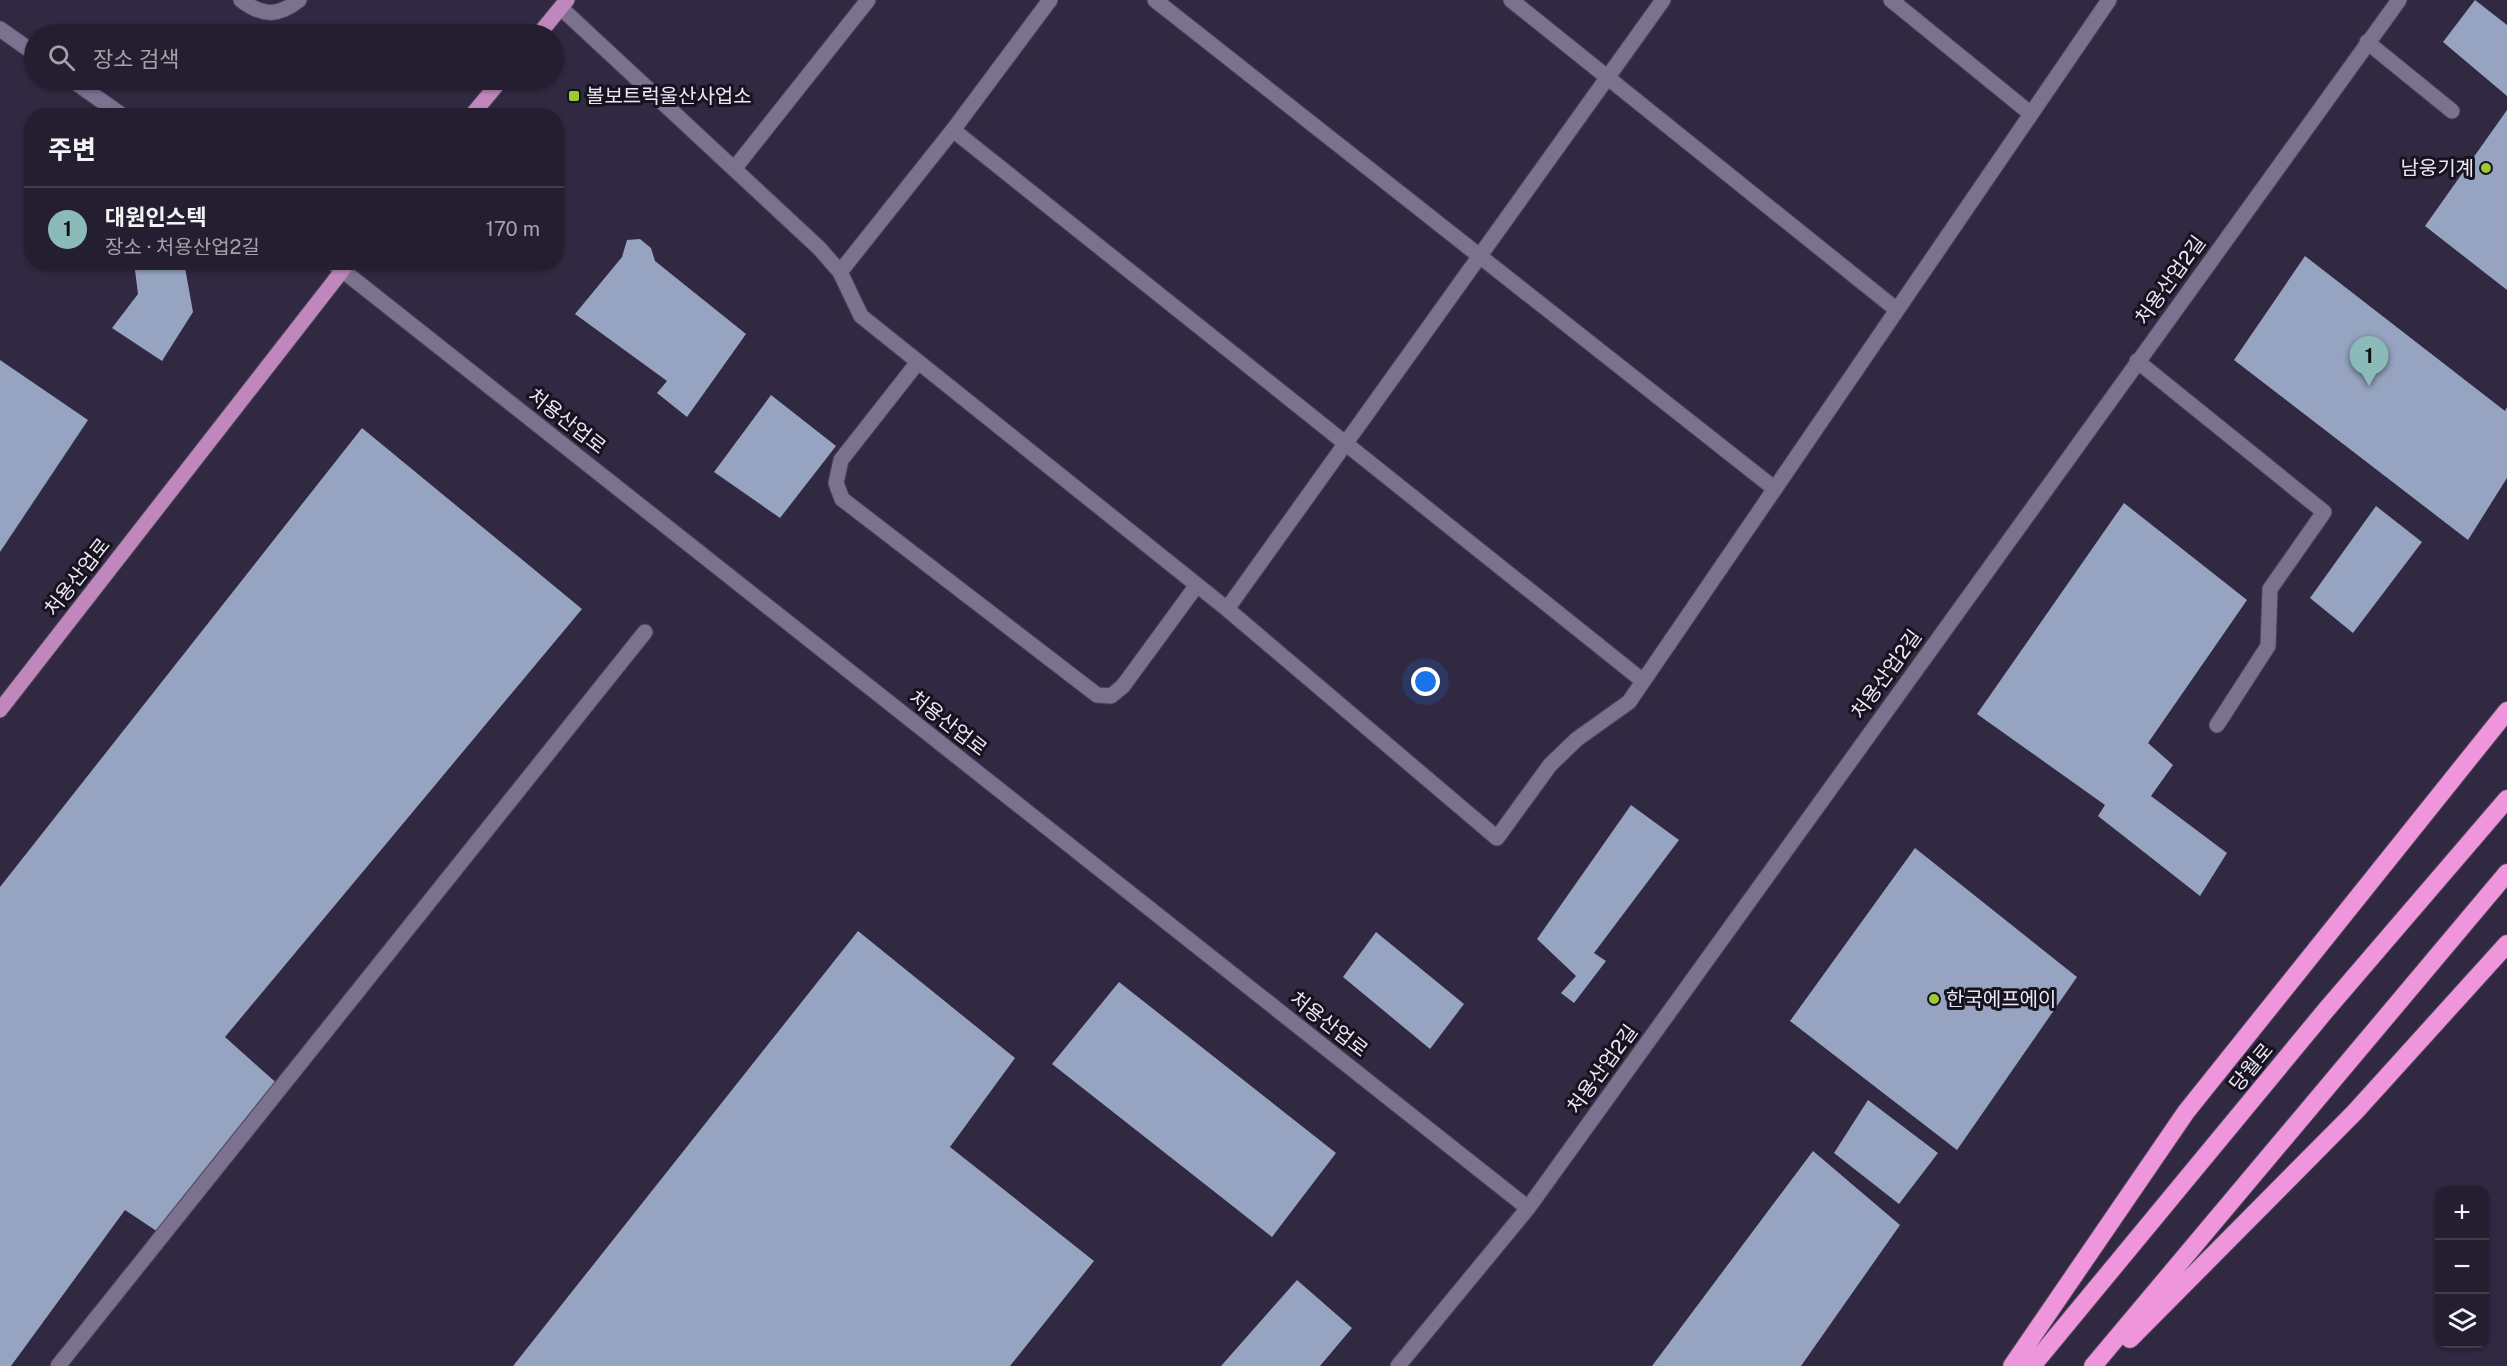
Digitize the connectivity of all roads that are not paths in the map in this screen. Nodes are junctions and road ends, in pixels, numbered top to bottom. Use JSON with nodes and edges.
{"nodes":[{"id":1,"x":241,"y":0,"type":"edge"},
{"id":2,"x":299,"y":0,"type":"edge"},
{"id":3,"x":868,"y":0,"type":"edge"},
{"id":4,"x":1050,"y":0,"type":"edge"},
{"id":5,"x":1155,"y":0,"type":"edge"},
{"id":6,"x":1511,"y":0,"type":"edge"},
{"id":7,"x":1663,"y":0,"type":"edge"},
{"id":8,"x":1891,"y":0,"type":"edge"},
{"id":9,"x":2109,"y":0,"type":"edge"},
{"id":10,"x":2399,"y":0,"type":"edge"},
{"id":11,"x":564,"y":4,"type":"edge"},
{"id":12,"x":547,"y":24,"type":"edge"},
{"id":13,"x":0,"y":28,"type":"edge"},
{"id":14,"x":2367,"y":42,"type":"junction"},
{"id":15,"x":24,"y":46,"type":"edge"},
{"id":16,"x":1606,"y":79,"type":"junction"},
{"id":17,"x":86,"y":90,"type":"edge"},
{"id":18,"x":493,"y":90,"type":"edge"},
{"id":19,"x":112,"y":108,"type":"edge"},
{"id":20,"x":478,"y":108,"type":"edge"},
{"id":21,"x":2452,"y":111,"type":"dead end"},
{"id":22,"x":2031,"y":114,"type":"junction"},
{"id":23,"x":953,"y":130,"type":"junction"},
{"id":24,"x":734,"y":169,"type":"junction"},
{"id":25,"x":1479,"y":256,"type":"junction"},
{"id":26,"x":337,"y":270,"type":"edge"},
{"id":27,"x":347,"y":270,"type":"edge"},
{"id":28,"x":840,"y":273,"type":"junction"},
{"id":29,"x":1897,"y":310,"type":"junction"},
{"id":30,"x":2138,"y":361,"type":"junction"},
{"id":31,"x":918,"y":362,"type":"junction"},
{"id":32,"x":1345,"y":443,"type":"junction"},
{"id":33,"x":1775,"y":489,"type":"junction"},
{"id":34,"x":1197,"y":585,"type":"junction"},
{"id":35,"x":1227,"y":609,"type":"junction"},
{"id":36,"x":645,"y":632,"type":"dead end"},
{"id":37,"x":1643,"y":681,"type":"junction"},
{"id":38,"x":0,"y":710,"type":"edge"},
{"id":39,"x":2507,"y":711,"type":"edge"},
{"id":40,"x":2217,"y":725,"type":"dead end"},
{"id":41,"x":2507,"y":799,"type":"edge"},
{"id":42,"x":2507,"y":873,"type":"edge"},
{"id":43,"x":2507,"y":944,"type":"edge"},
{"id":44,"x":1528,"y":1208,"type":"junction"},
{"id":45,"x":58,"y":1366,"type":"edge"},
{"id":46,"x":1398,"y":1366,"type":"edge"},
{"id":47,"x":2012,"y":1366,"type":"edge"},
{"id":48,"x":2032,"y":1366,"type":"edge"},
{"id":49,"x":2093,"y":1366,"type":"edge"},
{"id":50,"x":2103,"y":1366,"type":"edge"}],
"edges":[{"from":1,"to":2,"type":"street"},
{"from":3,"to":24,"type":"street"},
{"from":4,"to":23,"type":"street"},
{"from":5,"to":25,"type":"street"},
{"from":6,"to":16,"type":"street"},
{"from":7,"to":16,"type":"street"},
{"from":8,"to":22,"type":"street"},
{"from":9,"to":22,"type":"street"},
{"from":10,"to":14,"type":"street","name":"처용산업2길"},
{"from":11,"to":12,"type":"main road"},
{"from":11,"to":24,"type":"street"},
{"from":13,"to":15,"type":"street"},
{"from":14,"to":21,"type":"street"},
{"from":14,"to":30,"type":"street","name":"처용산업2길"},
{"from":16,"to":25,"type":"street"},
{"from":16,"to":29,"type":"street"},
{"from":17,"to":19,"type":"street"},
{"from":18,"to":20,"type":"main road"},
{"from":22,"to":29,"type":"street"},
{"from":23,"to":28,"type":"street"},
{"from":23,"to":32,"type":"street"},
{"from":24,"to":28,"type":"street"},
{"from":25,"to":32,"type":"street"},
{"from":25,"to":33,"type":"street"},
{"from":26,"to":38,"type":"main road","name":"처용산업로"},
{"from":27,"to":44,"type":"street","name":"처용산업로"},
{"from":28,"to":31,"type":"street"},
{"from":29,"to":33,"type":"street"},
{"from":30,"to":40,"type":"street"},
{"from":30,"to":44,"type":"street","name":"처용산업2길"},
{"from":31,"to":34,"type":"street"},
{"from":31,"to":34,"type":"street"},
{"from":32,"to":35,"type":"street"},
{"from":32,"to":37,"type":"street"},
{"from":33,"to":37,"type":"street"},
{"from":34,"to":35,"type":"street"},
{"from":35,"to":37,"type":"street"},
{"from":36,"to":45,"type":"street"},
{"from":39,"to":47,"type":"highway"},
{"from":41,"to":48,"type":"highway","name":"당월로"},
{"from":42,"to":49,"type":"highway"},
{"from":43,"to":50,"type":"highway"},
{"from":44,"to":46,"type":"street","name":"처용산업2길"}]}
